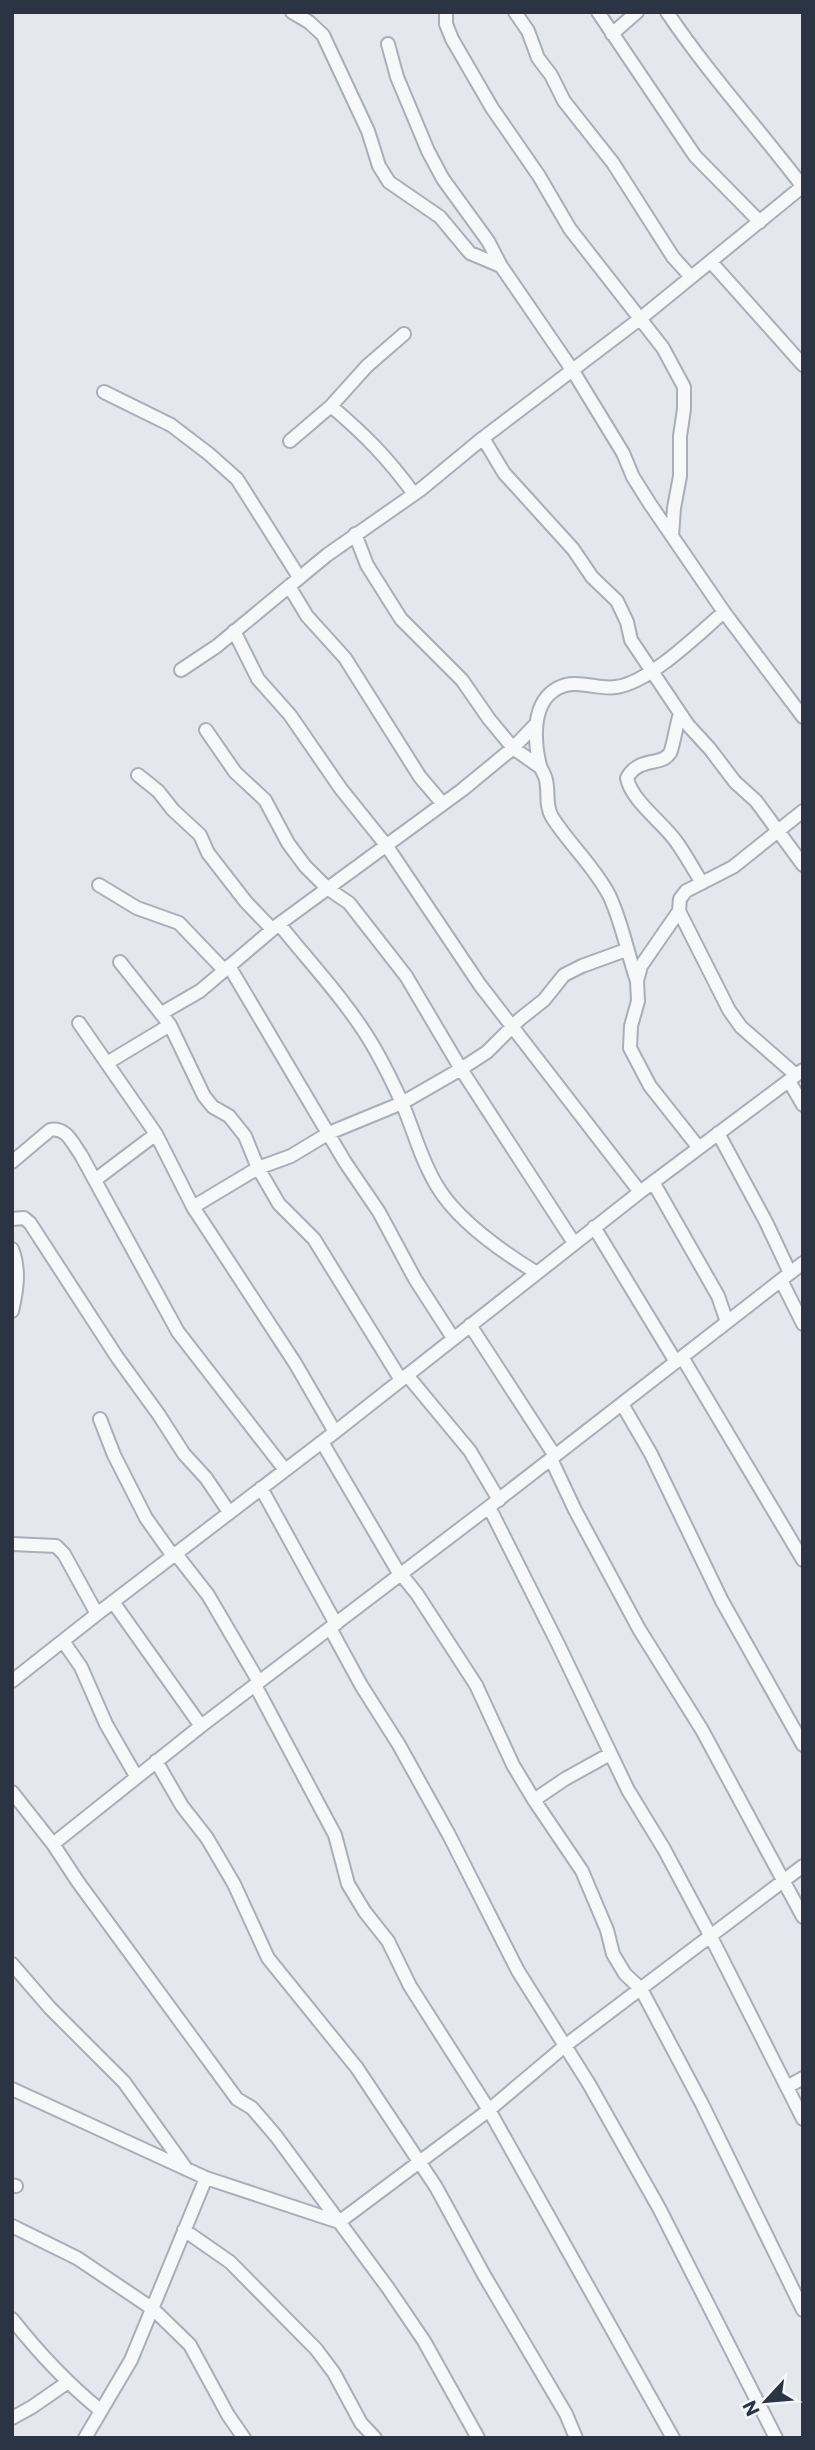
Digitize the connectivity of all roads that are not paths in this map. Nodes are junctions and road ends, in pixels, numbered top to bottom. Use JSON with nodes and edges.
{"nodes":[{"id":1,"x":292,"y":12,"type":"edge"},
{"id":2,"x":446,"y":12,"type":"edge"},
{"id":3,"x":515,"y":12,"type":"edge"},
{"id":4,"x":597,"y":12,"type":"edge"},
{"id":5,"x":637,"y":12,"type":"edge"},
{"id":6,"x":667,"y":12,"type":"edge"},
{"id":7,"x":612,"y":34,"type":"junction"},
{"id":8,"x":387,"y":44,"type":"dead end"},
{"id":9,"x":803,"y":187,"type":"edge"},
{"id":10,"x":760,"y":222,"type":"junction"},
{"id":11,"x":711,"y":262,"type":"junction"},
{"id":12,"x":501,"y":266,"type":"junction"},
{"id":13,"x":691,"y":277,"type":"junction"},
{"id":14,"x":641,"y":318,"type":"junction"},
{"id":15,"x":404,"y":334,"type":"dead end"},
{"id":16,"x":803,"y":365,"type":"edge"},
{"id":17,"x":573,"y":372,"type":"junction"},
{"id":18,"x":104,"y":391,"type":"dead end"},
{"id":19,"x":331,"y":405,"type":"junction"},
{"id":20,"x":483,"y":438,"type":"junction"},
{"id":21,"x":290,"y":442,"type":"dead end"},
{"id":22,"x":414,"y":494,"type":"junction"},
{"id":23,"x":355,"y":534,"type":"junction"},
{"id":24,"x":672,"y":536,"type":"junction"},
{"id":25,"x":294,"y":582,"type":"junction"},
{"id":26,"x":724,"y":612,"type":"junction"},
{"id":27,"x":234,"y":631,"type":"junction"},
{"id":28,"x":181,"y":670,"type":"dead end"},
{"id":29,"x":652,"y":672,"type":"junction"},
{"id":30,"x":680,"y":713,"type":"junction"},
{"id":31,"x":803,"y":717,"type":"edge"},
{"id":32,"x":536,"y":725,"type":"junction"},
{"id":33,"x":206,"y":730,"type":"dead end"},
{"id":34,"x":513,"y":748,"type":"junction"},
{"id":35,"x":540,"y":767,"type":"junction"},
{"id":36,"x":138,"y":775,"type":"dead end"},
{"id":37,"x":443,"y":804,"type":"junction"},
{"id":38,"x":803,"y":811,"type":"edge"},
{"id":39,"x":779,"y":832,"type":"junction"},
{"id":40,"x":386,"y":845,"type":"junction"},
{"id":41,"x":803,"y":865,"type":"edge"},
{"id":42,"x":702,"y":883,"type":"junction"},
{"id":43,"x":99,"y":885,"type":"dead end"},
{"id":44,"x":327,"y":888,"type":"junction"},
{"id":45,"x":679,"y":911,"type":"junction"},
{"id":46,"x":275,"y":927,"type":"junction"},
{"id":47,"x":626,"y":950,"type":"junction"},
{"id":48,"x":120,"y":962,"type":"dead end"},
{"id":49,"x":227,"y":968,"type":"junction"},
{"id":50,"x":637,"y":981,"type":"junction"},
{"id":51,"x":162,"y":1013,"type":"junction"},
{"id":52,"x":79,"y":1023,"type":"dead end"},
{"id":53,"x":170,"y":1025,"type":"junction"},
{"id":54,"x":512,"y":1027,"type":"junction"},
{"id":55,"x":107,"y":1063,"type":"junction"},
{"id":56,"x":461,"y":1069,"type":"junction"},
{"id":57,"x":796,"y":1076,"type":"edge"},
{"id":58,"x":402,"y":1103,"type":"junction"},
{"id":59,"x":803,"y":1105,"type":"edge"},
{"id":60,"x":329,"y":1133,"type":"junction"},
{"id":61,"x":718,"y":1133,"type":"junction"},
{"id":62,"x":156,"y":1135,"type":"junction"},
{"id":63,"x":699,"y":1148,"type":"junction"},
{"id":64,"x":12,"y":1162,"type":"edge"},
{"id":65,"x":258,"y":1168,"type":"junction"},
{"id":66,"x":95,"y":1180,"type":"junction"},
{"id":67,"x":653,"y":1182,"type":"junction"},
{"id":68,"x":640,"y":1192,"type":"junction"},
{"id":69,"x":193,"y":1207,"type":"junction"},
{"id":70,"x":12,"y":1219,"type":"edge"},
{"id":71,"x":594,"y":1227,"type":"junction"},
{"id":72,"x":574,"y":1243,"type":"junction"},
{"id":73,"x":12,"y":1249,"type":"edge"},
{"id":74,"x":803,"y":1263,"type":"edge"},
{"id":75,"x":537,"y":1273,"type":"junction"},
{"id":76,"x":785,"y":1277,"type":"junction"},
{"id":77,"x":12,"y":1311,"type":"edge"},
{"id":78,"x":727,"y":1322,"type":"junction"},
{"id":79,"x":803,"y":1324,"type":"edge"},
{"id":80,"x":470,"y":1325,"type":"junction"},
{"id":81,"x":453,"y":1338,"type":"junction"},
{"id":82,"x":679,"y":1359,"type":"junction"},
{"id":83,"x":404,"y":1377,"type":"junction"},
{"id":84,"x":622,"y":1404,"type":"junction"},
{"id":85,"x":100,"y":1419,"type":"dead end"},
{"id":86,"x":335,"y":1432,"type":"junction"},
{"id":87,"x":322,"y":1442,"type":"junction"},
{"id":88,"x":553,"y":1458,"type":"junction"},
{"id":89,"x":285,"y":1470,"type":"junction"},
{"id":90,"x":261,"y":1488,"type":"junction"},
{"id":91,"x":494,"y":1504,"type":"junction"},
{"id":92,"x":229,"y":1512,"type":"junction"},
{"id":93,"x":12,"y":1544,"type":"edge"},
{"id":94,"x":174,"y":1555,"type":"junction"},
{"id":95,"x":803,"y":1560,"type":"edge"},
{"id":96,"x":400,"y":1575,"type":"junction"},
{"id":97,"x":113,"y":1602,"type":"junction"},
{"id":98,"x":97,"y":1614,"type":"junction"},
{"id":99,"x":333,"y":1626,"type":"junction"},
{"id":100,"x":63,"y":1641,"type":"junction"},
{"id":101,"x":12,"y":1682,"type":"edge"},
{"id":102,"x":257,"y":1683,"type":"junction"},
{"id":103,"x":201,"y":1726,"type":"junction"},
{"id":104,"x":803,"y":1745,"type":"edge"},
{"id":105,"x":610,"y":1754,"type":"junction"},
{"id":106,"x":156,"y":1761,"type":"junction"},
{"id":107,"x":136,"y":1776,"type":"junction"},
{"id":108,"x":12,"y":1792,"type":"edge"},
{"id":109,"x":534,"y":1800,"type":"junction"},
{"id":110,"x":53,"y":1844,"type":"junction"},
{"id":111,"x":803,"y":1866,"type":"edge"},
{"id":112,"x":782,"y":1881,"type":"junction"},
{"id":113,"x":803,"y":1917,"type":"edge"},
{"id":114,"x":711,"y":1937,"type":"junction"},
{"id":115,"x":12,"y":1964,"type":"edge"},
{"id":116,"x":641,"y":1989,"type":"junction"},
{"id":117,"x":566,"y":2045,"type":"junction"},
{"id":118,"x":803,"y":2078,"type":"edge"},
{"id":119,"x":787,"y":2087,"type":"junction"},
{"id":120,"x":12,"y":2089,"type":"edge"},
{"id":121,"x":489,"y":2110,"type":"junction"},
{"id":122,"x":803,"y":2119,"type":"edge"},
{"id":123,"x":419,"y":2161,"type":"junction"},
{"id":124,"x":188,"y":2170,"type":"junction"},
{"id":125,"x":206,"y":2178,"type":"junction"},
{"id":126,"x":339,"y":2222,"type":"junction"},
{"id":127,"x":12,"y":2226,"type":"edge"},
{"id":128,"x":184,"y":2230,"type":"junction"},
{"id":129,"x":153,"y":2309,"type":"junction"},
{"id":130,"x":803,"y":2310,"type":"edge"},
{"id":131,"x":12,"y":2319,"type":"edge"},
{"id":132,"x":68,"y":2382,"type":"junction"},
{"id":133,"x":100,"y":2410,"type":"junction"},
{"id":134,"x":12,"y":2418,"type":"edge"},
{"id":135,"x":85,"y":2438,"type":"edge"},
{"id":136,"x":244,"y":2438,"type":"edge"},
{"id":137,"x":375,"y":2438,"type":"edge"},
{"id":138,"x":478,"y":2438,"type":"edge"},
{"id":139,"x":576,"y":2438,"type":"edge"},
{"id":140,"x":673,"y":2438,"type":"edge"},
{"id":141,"x":776,"y":2438,"type":"edge"}],
"edges":[{"from":1,"to":12,"type":"street"},
{"from":2,"to":14,"type":"street"},
{"from":3,"to":13,"type":"street"},
{"from":4,"to":7,"type":"street"},
{"from":5,"to":7,"type":"street"},
{"from":6,"to":9,"type":"street"},
{"from":7,"to":10,"type":"street"},
{"from":8,"to":12,"type":"street"},
{"from":9,"to":10,"type":"street"},
{"from":10,"to":11,"type":"street"},
{"from":11,"to":13,"type":"street"},
{"from":11,"to":16,"type":"street"},
{"from":12,"to":17,"type":"street"},
{"from":13,"to":14,"type":"street"},
{"from":14,"to":17,"type":"street"},
{"from":14,"to":24,"type":"street"},
{"from":15,"to":19,"type":"street"},
{"from":17,"to":20,"type":"street"},
{"from":17,"to":24,"type":"street"},
{"from":18,"to":25,"type":"street"},
{"from":19,"to":21,"type":"street"},
{"from":19,"to":22,"type":"street"},
{"from":20,"to":22,"type":"street"},
{"from":20,"to":29,"type":"street"},
{"from":22,"to":23,"type":"street"},
{"from":23,"to":25,"type":"street"},
{"from":23,"to":34,"type":"street"},
{"from":24,"to":26,"type":"street"},
{"from":25,"to":27,"type":"street"},
{"from":25,"to":37,"type":"street"},
{"from":26,"to":29,"type":"street"},
{"from":26,"to":31,"type":"street"},
{"from":27,"to":28,"type":"street"},
{"from":27,"to":40,"type":"street"},
{"from":29,"to":30,"type":"street"},
{"from":29,"to":32,"type":"street"},
{"from":30,"to":39,"type":"street"},
{"from":30,"to":42,"type":"street"},
{"from":32,"to":34,"type":"street"},
{"from":32,"to":35,"type":"street"},
{"from":33,"to":44,"type":"street"},
{"from":34,"to":35,"type":"street"},
{"from":34,"to":37,"type":"street"},
{"from":35,"to":47,"type":"street"},
{"from":36,"to":46,"type":"street"},
{"from":37,"to":40,"type":"street"},
{"from":38,"to":39,"type":"street"},
{"from":39,"to":41,"type":"street"},
{"from":39,"to":42,"type":"street"},
{"from":40,"to":44,"type":"street"},
{"from":40,"to":54,"type":"street"},
{"from":42,"to":45,"type":"street"},
{"from":43,"to":49,"type":"street"},
{"from":44,"to":46,"type":"street"},
{"from":44,"to":56,"type":"street"},
{"from":45,"to":50,"type":"street"},
{"from":45,"to":57,"type":"street"},
{"from":46,"to":49,"type":"street"},
{"from":46,"to":58,"type":"street"},
{"from":47,"to":50,"type":"street"},
{"from":47,"to":54,"type":"street"},
{"from":48,"to":51,"type":"street"},
{"from":49,"to":51,"type":"street"},
{"from":49,"to":60,"type":"street"},
{"from":50,"to":63,"type":"street"},
{"from":51,"to":53,"type":"street"},
{"from":52,"to":55,"type":"street"},
{"from":53,"to":55,"type":"street"},
{"from":53,"to":65,"type":"street"},
{"from":54,"to":56,"type":"street"},
{"from":54,"to":68,"type":"street"},
{"from":55,"to":62,"type":"street"},
{"from":56,"to":58,"type":"street"},
{"from":56,"to":72,"type":"street"},
{"from":57,"to":59,"type":"street"},
{"from":57,"to":61,"type":"street"},
{"from":58,"to":60,"type":"street"},
{"from":58,"to":75,"type":"street"},
{"from":60,"to":65,"type":"street"},
{"from":60,"to":81,"type":"street"},
{"from":61,"to":63,"type":"street"},
{"from":61,"to":76,"type":"street"},
{"from":62,"to":66,"type":"street"},
{"from":62,"to":69,"type":"street"},
{"from":63,"to":67,"type":"street"},
{"from":64,"to":66,"type":"street"},
{"from":65,"to":69,"type":"street"},
{"from":65,"to":83,"type":"street"},
{"from":66,"to":89,"type":"street"},
{"from":67,"to":68,"type":"street"},
{"from":67,"to":78,"type":"street"},
{"from":68,"to":71,"type":"street"},
{"from":69,"to":86,"type":"street"},
{"from":70,"to":92,"type":"street"},
{"from":71,"to":72,"type":"street"},
{"from":71,"to":82,"type":"street"},
{"from":72,"to":75,"type":"street"},
{"from":73,"to":77,"type":"street"},
{"from":74,"to":76,"type":"street"},
{"from":75,"to":80,"type":"street"},
{"from":76,"to":78,"type":"street"},
{"from":76,"to":79,"type":"street"},
{"from":78,"to":82,"type":"street"},
{"from":80,"to":81,"type":"street"},
{"from":80,"to":88,"type":"street"},
{"from":81,"to":83,"type":"street"},
{"from":82,"to":84,"type":"street"},
{"from":82,"to":95,"type":"street"},
{"from":83,"to":86,"type":"street"},
{"from":83,"to":91,"type":"street"},
{"from":84,"to":88,"type":"street"},
{"from":84,"to":104,"type":"street"},
{"from":85,"to":94,"type":"street"},
{"from":86,"to":87,"type":"street"},
{"from":87,"to":89,"type":"street"},
{"from":87,"to":96,"type":"street"},
{"from":88,"to":91,"type":"street"},
{"from":88,"to":112,"type":"street"},
{"from":89,"to":90,"type":"street"},
{"from":90,"to":92,"type":"street"},
{"from":90,"to":99,"type":"street"},
{"from":91,"to":96,"type":"street"},
{"from":91,"to":105,"type":"street"},
{"from":92,"to":94,"type":"street"},
{"from":93,"to":98,"type":"street"},
{"from":94,"to":97,"type":"street"},
{"from":94,"to":102,"type":"street"},
{"from":96,"to":99,"type":"street"},
{"from":96,"to":109,"type":"street"},
{"from":97,"to":98,"type":"street"},
{"from":97,"to":103,"type":"street"},
{"from":98,"to":100,"type":"street"},
{"from":99,"to":102,"type":"street"},
{"from":99,"to":117,"type":"street"},
{"from":100,"to":101,"type":"street"},
{"from":100,"to":107,"type":"street"},
{"from":102,"to":103,"type":"street"},
{"from":102,"to":121,"type":"street"},
{"from":103,"to":106,"type":"street"},
{"from":105,"to":109,"type":"street"},
{"from":105,"to":114,"type":"street"},
{"from":106,"to":107,"type":"street"},
{"from":106,"to":123,"type":"street"},
{"from":107,"to":110,"type":"street"},
{"from":108,"to":110,"type":"street"},
{"from":109,"to":116,"type":"street"},
{"from":110,"to":126,"type":"street"},
{"from":111,"to":112,"type":"street"},
{"from":112,"to":113,"type":"street"},
{"from":112,"to":114,"type":"street"},
{"from":114,"to":116,"type":"street"},
{"from":114,"to":119,"type":"street"},
{"from":115,"to":124,"type":"street"},
{"from":116,"to":117,"type":"street"},
{"from":116,"to":130,"type":"street"},
{"from":117,"to":121,"type":"street"},
{"from":117,"to":141,"type":"street"},
{"from":118,"to":119,"type":"street"},
{"from":119,"to":122,"type":"street"},
{"from":120,"to":124,"type":"street"},
{"from":121,"to":123,"type":"street"},
{"from":121,"to":140,"type":"street"},
{"from":123,"to":126,"type":"street"},
{"from":123,"to":139,"type":"street"},
{"from":124,"to":125,"type":"street"},
{"from":125,"to":126,"type":"street"},
{"from":125,"to":128,"type":"street"},
{"from":126,"to":138,"type":"street"},
{"from":127,"to":129,"type":"street"},
{"from":128,"to":129,"type":"street"},
{"from":128,"to":137,"type":"street"},
{"from":129,"to":133,"type":"street"},
{"from":129,"to":136,"type":"street"},
{"from":131,"to":132,"type":"street"},
{"from":132,"to":133,"type":"street"},
{"from":132,"to":134,"type":"street"},
{"from":133,"to":135,"type":"street"}]}
